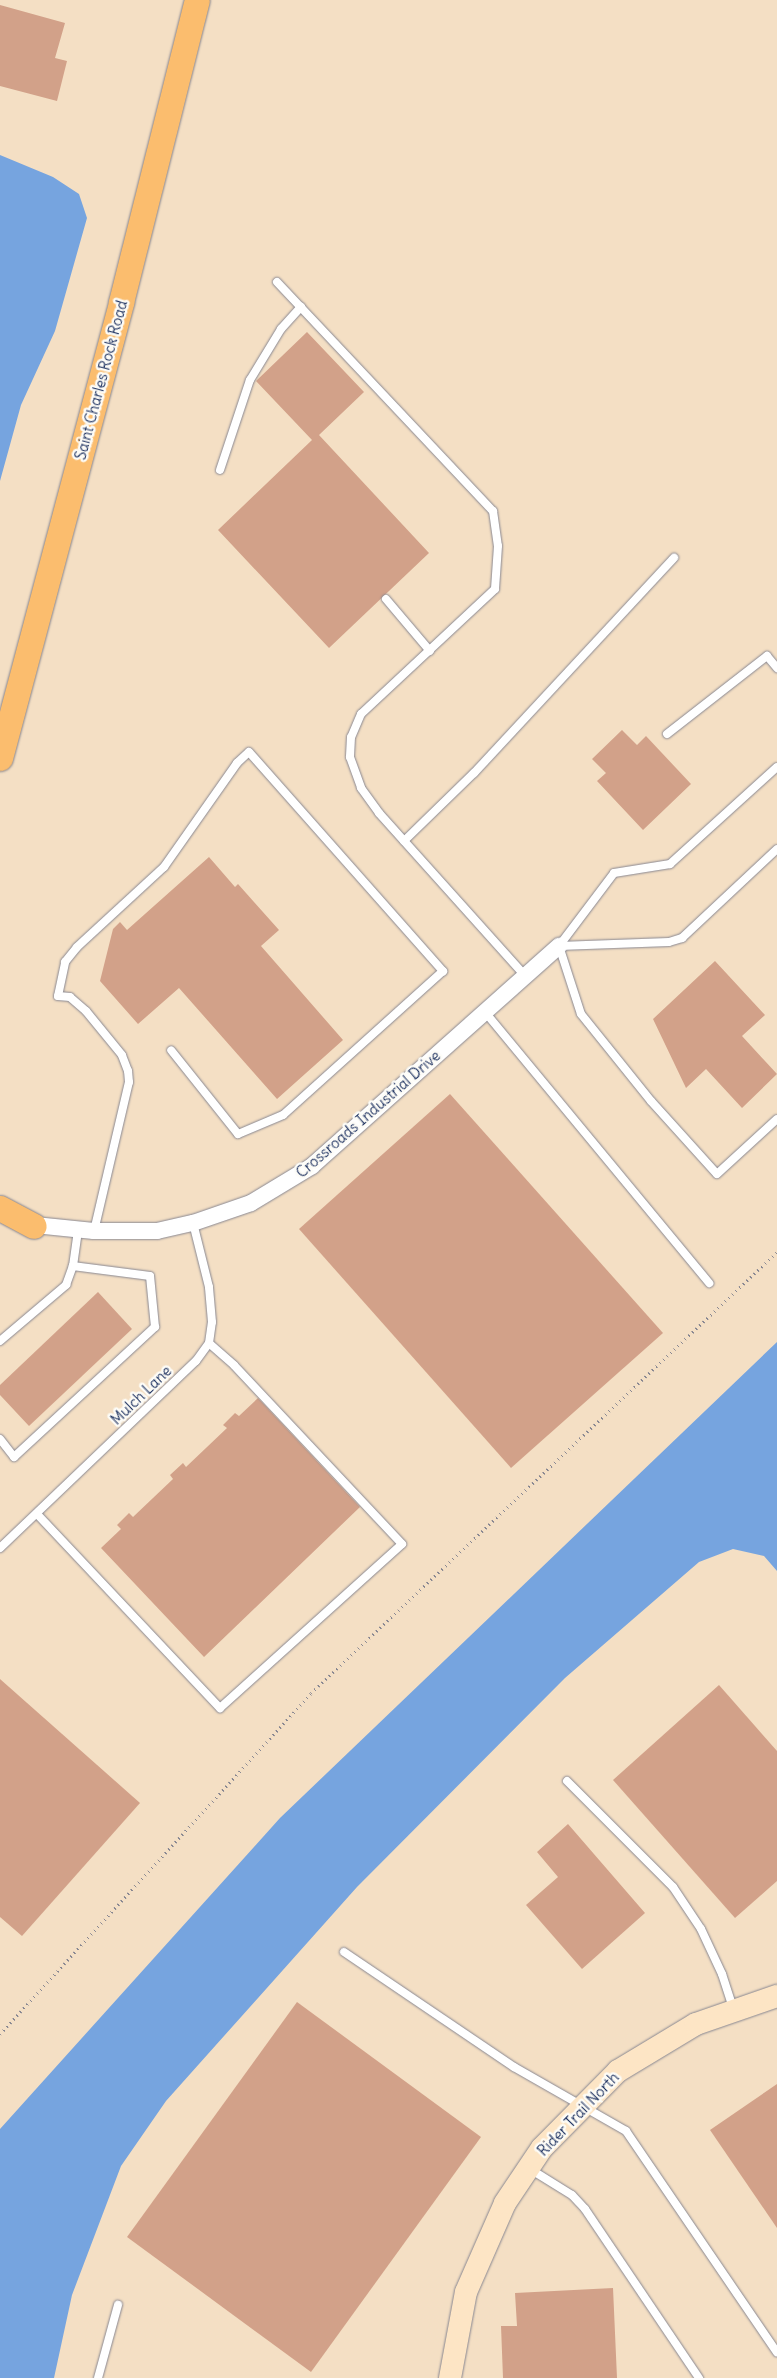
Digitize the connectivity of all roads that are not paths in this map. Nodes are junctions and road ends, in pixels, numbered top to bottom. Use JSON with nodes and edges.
{"nodes":[{"id":1,"x":197,"y":0,"type":"edge"},
{"id":2,"x":277,"y":282,"type":"dead end"},
{"id":3,"x":301,"y":307,"type":"junction"},
{"id":4,"x":220,"y":470,"type":"dead end"},
{"id":5,"x":674,"y":558,"type":"dead end"},
{"id":6,"x":386,"y":599,"type":"dead end"},
{"id":7,"x":430,"y":651,"type":"junction"},
{"id":8,"x":777,"y":668,"type":"edge"},
{"id":9,"x":667,"y":734,"type":"dead end"},
{"id":10,"x":0,"y":758,"type":"edge"},
{"id":11,"x":777,"y":767,"type":"edge"},
{"id":12,"x":404,"y":841,"type":"junction"},
{"id":13,"x":777,"y":849,"type":"edge"},
{"id":14,"x":559,"y":946,"type":"junction"},
{"id":15,"x":525,"y":976,"type":"junction"},
{"id":16,"x":484,"y":1012,"type":"junction"},
{"id":17,"x":171,"y":1050,"type":"dead end"},
{"id":18,"x":777,"y":1119,"type":"edge"},
{"id":19,"x":0,"y":1208,"type":"edge"},
{"id":20,"x":0,"y":1218,"type":"edge"},
{"id":21,"x":193,"y":1223,"type":"junction"},
{"id":22,"x":0,"y":1225,"type":"edge"},
{"id":23,"x":34,"y":1226,"type":"junction"},
{"id":24,"x":86,"y":1231,"type":"junction"},
{"id":25,"x":73,"y":1266,"type":"junction"},
{"id":26,"x":709,"y":1283,"type":"dead end"},
{"id":27,"x":0,"y":1342,"type":"edge"},
{"id":28,"x":209,"y":1343,"type":"junction"},
{"id":29,"x":0,"y":1439,"type":"edge"},
{"id":30,"x":37,"y":1514,"type":"junction"},
{"id":31,"x":0,"y":1548,"type":"edge"},
{"id":32,"x":568,"y":1781,"type":"dead end"},
{"id":33,"x":344,"y":1952,"type":"dead end"},
{"id":34,"x":777,"y":1996,"type":"edge"},
{"id":35,"x":733,"y":2010,"type":"junction"},
{"id":36,"x":582,"y":2108,"type":"junction"},
{"id":37,"x":528,"y":2168,"type":"junction"},
{"id":38,"x":118,"y":2305,"type":"dead end"},
{"id":39,"x":777,"y":2352,"type":"edge"},
{"id":40,"x":98,"y":2378,"type":"edge"},
{"id":41,"x":450,"y":2378,"type":"edge"},
{"id":42,"x":699,"y":2378,"type":"edge"}],
"edges":[{"from":1,"to":10,"type":"main road","name":"Saint Charles Rock Road"},
{"from":2,"to":3,"type":"lane"},
{"from":3,"to":4,"type":"lane"},
{"from":3,"to":7,"type":"lane"},
{"from":5,"to":12,"type":"lane"},
{"from":6,"to":7,"type":"lane"},
{"from":7,"to":12,"type":"lane"},
{"from":8,"to":9,"type":"lane"},
{"from":11,"to":14,"type":"lane"},
{"from":12,"to":15,"type":"lane"},
{"from":13,"to":14,"type":"lane"},
{"from":14,"to":15,"type":"street","name":"Crossroads Industrial Drive"},
{"from":14,"to":18,"type":"lane"},
{"from":15,"to":16,"type":"street","name":"Crossroads Industrial Drive"},
{"from":16,"to":21,"type":"street","name":"Crossroads Industrial Drive"},
{"from":16,"to":26,"type":"lane"},
{"from":17,"to":24,"type":"lane"},
{"from":19,"to":23,"type":"main road"},
{"from":20,"to":23,"type":"street","name":"Crossroads Industrial Drive"},
{"from":21,"to":24,"type":"street","name":"Crossroads Industrial Drive"},
{"from":21,"to":28,"type":"lane"},
{"from":22,"to":23,"type":"main road"},
{"from":23,"to":24,"type":"street","name":"Crossroads Industrial Drive"},
{"from":24,"to":25,"type":"lane"},
{"from":25,"to":27,"type":"lane"},
{"from":25,"to":29,"type":"lane"},
{"from":28,"to":30,"type":"lane","name":"Mulch Lane"},
{"from":28,"to":30,"type":"lane"},
{"from":30,"to":31,"type":"lane","name":"Mulch Lane"},
{"from":32,"to":35,"type":"lane"},
{"from":33,"to":36,"type":"lane"},
{"from":34,"to":35,"type":"street","name":"Rider Trail North"},
{"from":35,"to":36,"type":"street","name":"Rider Trail North"},
{"from":36,"to":37,"type":"street","name":"Rider Trail North"},
{"from":36,"to":39,"type":"lane"},
{"from":37,"to":41,"type":"street","name":"Rider Trail North"},
{"from":37,"to":42,"type":"lane"},
{"from":38,"to":40,"type":"lane"}]}
